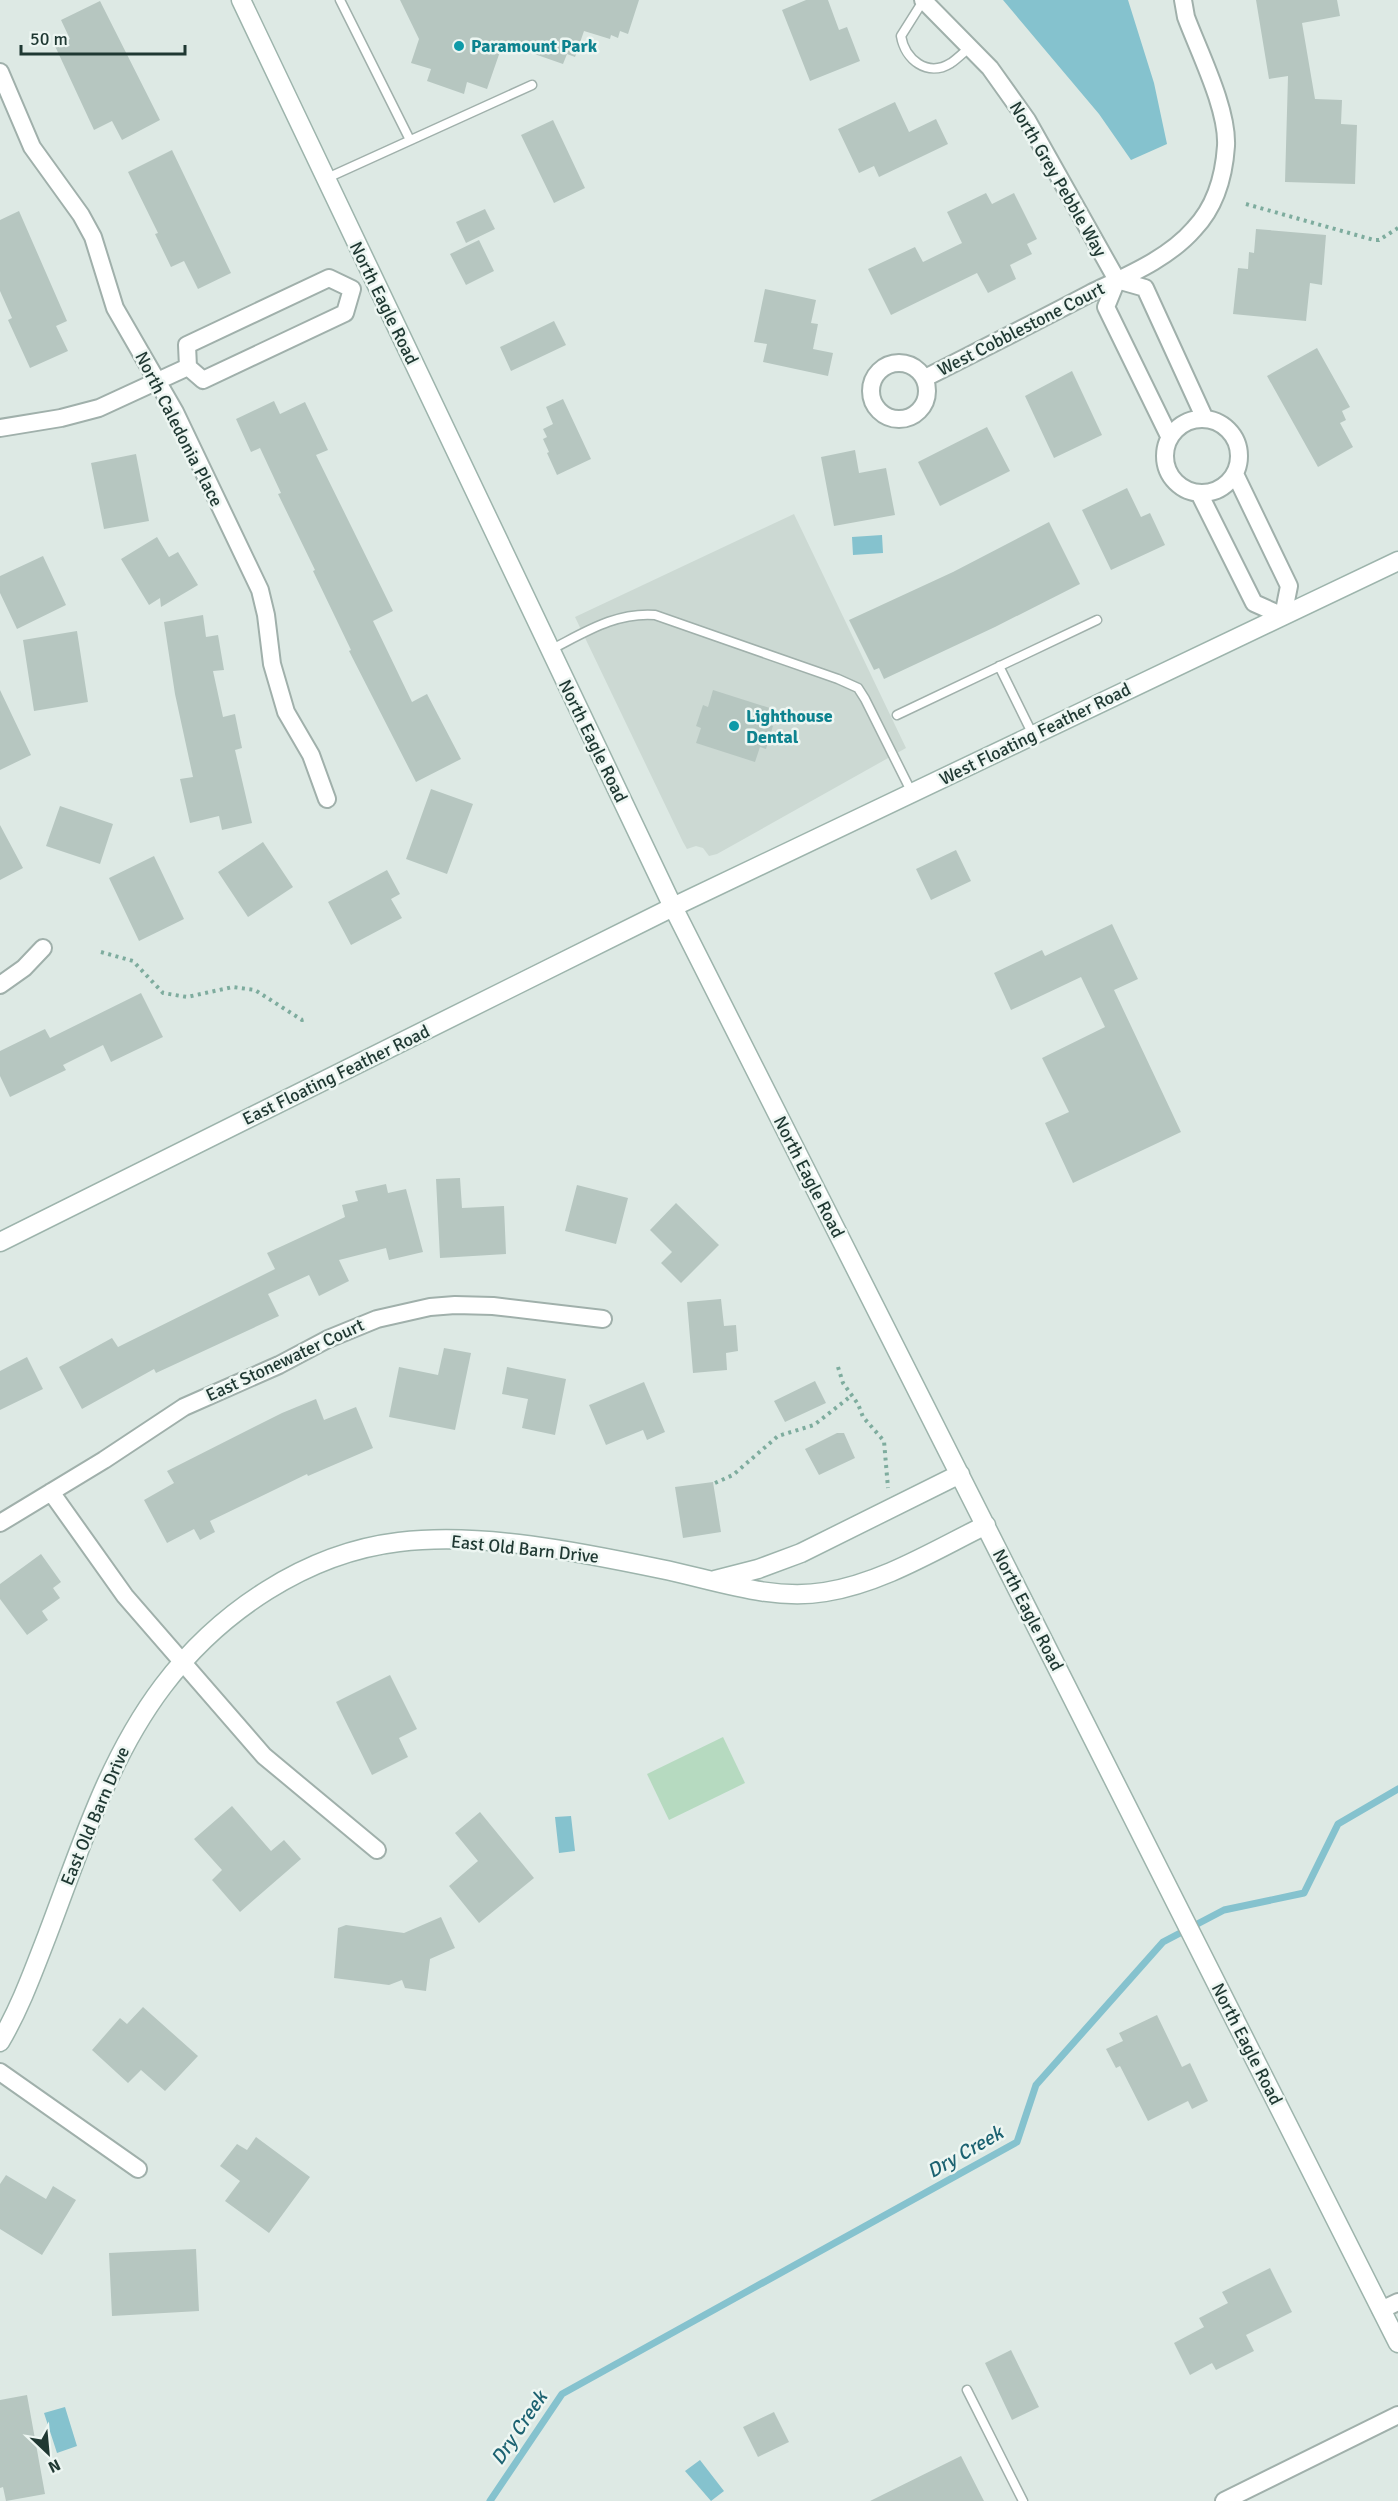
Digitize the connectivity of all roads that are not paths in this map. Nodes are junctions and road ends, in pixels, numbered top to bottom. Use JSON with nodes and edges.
{"nodes":[{"id":1,"x":241,"y":0,"type":"edge"},
{"id":2,"x":340,"y":0,"type":"edge"},
{"id":3,"x":923,"y":0,"type":"edge"},
{"id":4,"x":1183,"y":0,"type":"edge"},
{"id":5,"x":970,"y":47,"type":"junction"},
{"id":6,"x":0,"y":72,"type":"edge"},
{"id":7,"x":532,"y":85,"type":"dead end"},
{"id":8,"x":410,"y":140,"type":"junction"},
{"id":9,"x":325,"y":179,"type":"junction"},
{"id":10,"x":373,"y":279,"type":"junction"},
{"id":11,"x":1116,"y":280,"type":"junction"},
{"id":12,"x":352,"y":289,"type":"junction"},
{"id":13,"x":188,"y":367,"type":"junction"},
{"id":14,"x":925,"y":378,"type":"dead end"},
{"id":15,"x":158,"y":381,"type":"junction"},
{"id":16,"x":1205,"y":419,"type":"junction"},
{"id":17,"x":0,"y":428,"type":"edge"},
{"id":18,"x":1170,"y":438,"type":"junction"},
{"id":19,"x":1235,"y":474,"type":"junction"},
{"id":20,"x":1199,"y":494,"type":"junction"},
{"id":21,"x":1398,"y":561,"type":"edge"},
{"id":22,"x":1283,"y":616,"type":"junction"},
{"id":23,"x":1097,"y":620,"type":"dead end"},
{"id":24,"x":550,"y":650,"type":"junction"},
{"id":25,"x":999,"y":666,"type":"junction"},
{"id":26,"x":897,"y":715,"type":"dead end"},
{"id":27,"x":1033,"y":735,"type":"junction"},
{"id":28,"x":912,"y":793,"type":"junction"},
{"id":29,"x":327,"y":799,"type":"dead end"},
{"id":30,"x":673,"y":907,"type":"junction"},
{"id":31,"x":43,"y":948,"type":"dead end"},
{"id":32,"x":0,"y":985,"type":"edge"},
{"id":33,"x":0,"y":1242,"type":"edge"},
{"id":34,"x":603,"y":1319,"type":"dead end"},
{"id":35,"x":960,"y":1474,"type":"junction"},
{"id":36,"x":51,"y":1492,"type":"junction"},
{"id":37,"x":0,"y":1523,"type":"edge"},
{"id":38,"x":986,"y":1526,"type":"junction"},
{"id":39,"x":713,"y":1580,"type":"junction"},
{"id":40,"x":183,"y":1661,"type":"junction"},
{"id":41,"x":377,"y":1850,"type":"dead end"},
{"id":42,"x":0,"y":2042,"type":"edge"},
{"id":43,"x":0,"y":2072,"type":"edge"},
{"id":44,"x":138,"y":2169,"type":"dead end"},
{"id":45,"x":1398,"y":2302,"type":"edge"},
{"id":46,"x":1381,"y":2310,"type":"junction"},
{"id":47,"x":1398,"y":2343,"type":"edge"},
{"id":48,"x":967,"y":2390,"type":"dead end"},
{"id":49,"x":1398,"y":2415,"type":"edge"},
{"id":50,"x":1023,"y":2501,"type":"edge"},
{"id":51,"x":1224,"y":2501,"type":"edge"}],
"edges":[{"from":1,"to":9,"type":"main road","name":"North Eagle Road"},
{"from":2,"to":8,"type":"lane"},
{"from":3,"to":5,"type":"street","name":"North Grey Pebble Way"},
{"from":3,"to":5,"type":"lane"},
{"from":4,"to":11,"type":"street","name":"West Cobblestone Court"},
{"from":5,"to":11,"type":"street","name":"North Grey Pebble Way"},
{"from":6,"to":15,"type":"street","name":"North Caledonia Place"},
{"from":7,"to":8,"type":"lane"},
{"from":8,"to":9,"type":"lane"},
{"from":9,"to":10,"type":"main road","name":"North Eagle Road"},
{"from":10,"to":12,"type":"street"},
{"from":10,"to":24,"type":"main road","name":"North Eagle Road"},
{"from":11,"to":14,"type":"street","name":"West Cobblestone Court"},
{"from":11,"to":16,"type":"street"},
{"from":11,"to":18,"type":"street"},
{"from":12,"to":13,"type":"street"},
{"from":12,"to":13,"type":"street"},
{"from":13,"to":15,"type":"street"},
{"from":15,"to":17,"type":"street"},
{"from":15,"to":29,"type":"street","name":"North Caledonia Place"},
{"from":16,"to":18,"type":"street"},
{"from":16,"to":19,"type":"street"},
{"from":18,"to":20,"type":"street"},
{"from":19,"to":20,"type":"street"},
{"from":19,"to":22,"type":"street"},
{"from":20,"to":22,"type":"street"},
{"from":21,"to":22,"type":"main road","name":"West Floating Feather Road"},
{"from":22,"to":27,"type":"main road","name":"West Floating Feather Road"},
{"from":23,"to":25,"type":"lane"},
{"from":24,"to":28,"type":"lane"},
{"from":24,"to":30,"type":"main road","name":"North Eagle Road"},
{"from":25,"to":26,"type":"lane"},
{"from":25,"to":27,"type":"lane"},
{"from":27,"to":28,"type":"main road","name":"West Floating Feather Road"},
{"from":28,"to":30,"type":"main road","name":"West Floating Feather Road"},
{"from":30,"to":33,"type":"main road","name":"East Floating Feather Road"},
{"from":30,"to":35,"type":"main road","name":"North Eagle Road"},
{"from":31,"to":32,"type":"street"},
{"from":34,"to":36,"type":"street","name":"East Stonewater Court"},
{"from":35,"to":38,"type":"main road","name":"North Eagle Road"},
{"from":35,"to":39,"type":"main road","name":"East Old Barn Drive"},
{"from":36,"to":37,"type":"street","name":"East Stonewater Court"},
{"from":36,"to":40,"type":"street"},
{"from":38,"to":39,"type":"main road","name":"East Old Barn Drive"},
{"from":38,"to":46,"type":"main road","name":"North Eagle Road"},
{"from":39,"to":40,"type":"main road","name":"East Old Barn Drive"},
{"from":40,"to":41,"type":"street"},
{"from":40,"to":42,"type":"main road","name":"East Old Barn Drive"},
{"from":43,"to":44,"type":"street"},
{"from":45,"to":46,"type":"street"},
{"from":46,"to":47,"type":"main road","name":"North Eagle Road"},
{"from":48,"to":50,"type":"lane"},
{"from":49,"to":51,"type":"street"}]}
